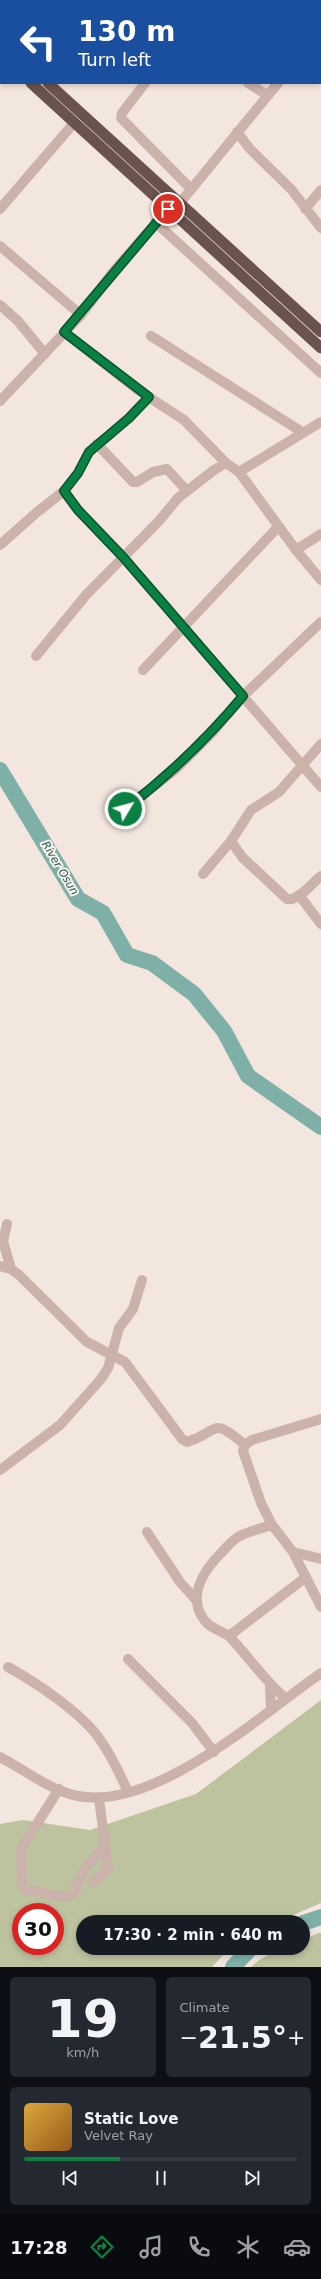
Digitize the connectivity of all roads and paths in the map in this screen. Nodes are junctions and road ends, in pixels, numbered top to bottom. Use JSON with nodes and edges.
{"nodes":[{"id":1,"x":32,"y":84,"type":"edge"},
{"id":2,"x":49,"y":84,"type":"edge"},
{"id":3,"x":145,"y":84,"type":"edge"},
{"id":4,"x":250,"y":84,"type":"edge"},
{"id":5,"x":277,"y":84,"type":"edge"},
{"id":6,"x":267,"y":95,"type":"junction"},
{"id":7,"x":74,"y":123,"type":"junction"},
{"id":8,"x":237,"y":132,"type":"junction"},
{"id":9,"x":191,"y":189,"type":"junction"},
{"id":10,"x":321,"y":190,"type":"edge"},
{"id":11,"x":180,"y":203,"type":"junction"},
{"id":12,"x":0,"y":209,"type":"edge"},
{"id":13,"x":168,"y":209,"type":"junction"},
{"id":14,"x":305,"y":209,"type":"junction"},
{"id":15,"x":155,"y":222,"type":"junction"},
{"id":16,"x":321,"y":228,"type":"edge"},
{"id":17,"x":0,"y":246,"type":"edge"},
{"id":18,"x":0,"y":304,"type":"edge"},
{"id":19,"x":81,"y":315,"type":"junction"},
{"id":20,"x":64,"y":332,"type":"junction"},
{"id":21,"x":321,"y":332,"type":"edge"},
{"id":22,"x":151,"y":336,"type":"dead end"},
{"id":23,"x":321,"y":348,"type":"edge"},
{"id":24,"x":45,"y":354,"type":"junction"},
{"id":25,"x":321,"y":372,"type":"edge"},
{"id":26,"x":149,"y":397,"type":"junction"},
{"id":27,"x":0,"y":401,"type":"edge"},
{"id":28,"x":321,"y":422,"type":"edge"},
{"id":29,"x":302,"y":432,"type":"junction"},
{"id":30,"x":97,"y":444,"type":"junction"},
{"id":31,"x":226,"y":463,"type":"junction"},
{"id":32,"x":238,"y":472,"type":"junction"},
{"id":33,"x":64,"y":491,"type":"junction"},
{"id":34,"x":187,"y":491,"type":"junction"},
{"id":35,"x":54,"y":500,"type":"junction"},
{"id":36,"x":78,"y":510,"type":"junction"},
{"id":37,"x":278,"y":527,"type":"junction"},
{"id":38,"x":321,"y":534,"type":"edge"},
{"id":39,"x":0,"y":545,"type":"edge"},
{"id":40,"x":296,"y":550,"type":"junction"},
{"id":41,"x":123,"y":557,"type":"junction"},
{"id":42,"x":321,"y":580,"type":"edge"},
{"id":43,"x":321,"y":622,"type":"edge"},
{"id":44,"x":184,"y":629,"type":"junction"},
{"id":45,"x":36,"y":656,"type":"dead end"},
{"id":46,"x":143,"y":670,"type":"dead end"},
{"id":47,"x":243,"y":696,"type":"junction"},
{"id":48,"x":321,"y":744,"type":"edge"},
{"id":49,"x":302,"y":764,"type":"junction"},
{"id":50,"x":321,"y":787,"type":"edge"},
{"id":51,"x":125,"y":809,"type":"dead end"},
{"id":52,"x":231,"y":841,"type":"junction"},
{"id":53,"x":203,"y":874,"type":"dead end"},
{"id":54,"x":321,"y":876,"type":"edge"},
{"id":55,"x":299,"y":895,"type":"junction"},
{"id":56,"x":321,"y":924,"type":"edge"},
{"id":57,"x":7,"y":1224,"type":"dead end"},
{"id":58,"x":0,"y":1266,"type":"edge"},
{"id":59,"x":11,"y":1268,"type":"junction"},
{"id":60,"x":142,"y":1280,"type":"dead end"},
{"id":61,"x":112,"y":1355,"type":"junction"},
{"id":62,"x":321,"y":1419,"type":"edge"},
{"id":63,"x":245,"y":1445,"type":"junction"},
{"id":64,"x":0,"y":1470,"type":"edge"},
{"id":65,"x":272,"y":1525,"type":"junction"},
{"id":66,"x":147,"y":1532,"type":"dead end"},
{"id":67,"x":293,"y":1552,"type":"junction"},
{"id":68,"x":321,"y":1559,"type":"edge"},
{"id":69,"x":306,"y":1577,"type":"junction"},
{"id":70,"x":197,"y":1601,"type":"junction"},
{"id":71,"x":321,"y":1607,"type":"edge"},
{"id":72,"x":229,"y":1636,"type":"junction"},
{"id":73,"x":128,"y":1658,"type":"dead end"},
{"id":74,"x":8,"y":1667,"type":"dead end"},
{"id":75,"x":321,"y":1674,"type":"edge"},
{"id":76,"x":270,"y":1685,"type":"junction"},
{"id":77,"x":285,"y":1698,"type":"junction"},
{"id":78,"x":271,"y":1709,"type":"junction"},
{"id":79,"x":214,"y":1752,"type":"junction"},
{"id":80,"x":0,"y":1757,"type":"edge"},
{"id":81,"x":59,"y":1789,"type":"junction"},
{"id":82,"x":128,"y":1792,"type":"junction"},
{"id":83,"x":99,"y":1798,"type":"junction"},
{"id":84,"x":106,"y":1846,"type":"junction"},
{"id":85,"x":92,"y":1883,"type":"dead end"}],
"edges":[{"from":1,"to":7,"type":"highway"},
{"from":2,"to":11,"type":"highway"},
{"from":3,"to":9,"type":"street"},
{"from":4,"to":6,"type":"street"},
{"from":5,"to":6,"type":"street"},
{"from":6,"to":8,"type":"street"},
{"from":7,"to":12,"type":"street"},
{"from":7,"to":13,"type":"highway"},
{"from":8,"to":9,"type":"street"},
{"from":8,"to":14,"type":"street"},
{"from":9,"to":11,"type":"street"},
{"from":10,"to":14,"type":"street"},
{"from":11,"to":21,"type":"highway"},
{"from":13,"to":15,"type":"street"},
{"from":13,"to":23,"type":"highway"},
{"from":14,"to":16,"type":"street"},
{"from":15,"to":19,"type":"street"},
{"from":15,"to":25,"type":"street"},
{"from":17,"to":19,"type":"street"},
{"from":18,"to":24,"type":"street"},
{"from":19,"to":20,"type":"street"},
{"from":20,"to":24,"type":"street"},
{"from":20,"to":26,"type":"street"},
{"from":22,"to":29,"type":"street"},
{"from":24,"to":27,"type":"street"},
{"from":26,"to":30,"type":"street"},
{"from":26,"to":31,"type":"street"},
{"from":28,"to":29,"type":"street"},
{"from":29,"to":32,"type":"street"},
{"from":30,"to":33,"type":"street"},
{"from":30,"to":34,"type":"street"},
{"from":31,"to":32,"type":"street"},
{"from":31,"to":34,"type":"street"},
{"from":32,"to":37,"type":"street"},
{"from":33,"to":35,"type":"street"},
{"from":33,"to":36,"type":"street"},
{"from":34,"to":41,"type":"street"},
{"from":35,"to":36,"type":"street"},
{"from":35,"to":39,"type":"street"},
{"from":36,"to":41,"type":"street"},
{"from":37,"to":40,"type":"street"},
{"from":37,"to":44,"type":"street"},
{"from":38,"to":40,"type":"street"},
{"from":40,"to":42,"type":"street"},
{"from":41,"to":44,"type":"street"},
{"from":41,"to":45,"type":"street"},
{"from":43,"to":47,"type":"street"},
{"from":44,"to":46,"type":"street"},
{"from":44,"to":47,"type":"street"},
{"from":47,"to":49,"type":"street"},
{"from":47,"to":51,"type":"street"},
{"from":48,"to":49,"type":"street"},
{"from":49,"to":50,"type":"street"},
{"from":49,"to":52,"type":"street"},
{"from":52,"to":53,"type":"street"},
{"from":52,"to":55,"type":"street"},
{"from":54,"to":55,"type":"street"},
{"from":55,"to":56,"type":"street"},
{"from":57,"to":59,"type":"street"},
{"from":58,"to":59,"type":"street"},
{"from":59,"to":61,"type":"street"},
{"from":60,"to":61,"type":"street"},
{"from":61,"to":63,"type":"street"},
{"from":61,"to":64,"type":"street"},
{"from":62,"to":63,"type":"street"},
{"from":63,"to":65,"type":"street"},
{"from":65,"to":67,"type":"street"},
{"from":65,"to":70,"type":"street"},
{"from":66,"to":70,"type":"street"},
{"from":67,"to":68,"type":"street"},
{"from":67,"to":69,"type":"street"},
{"from":69,"to":71,"type":"street"},
{"from":69,"to":72,"type":"street"},
{"from":70,"to":72,"type":"street"},
{"from":72,"to":76,"type":"street"},
{"from":73,"to":79,"type":"street"},
{"from":74,"to":82,"type":"street"},
{"from":75,"to":77,"type":"street"},
{"from":76,"to":77,"type":"street"},
{"from":76,"to":78,"type":"street"},
{"from":77,"to":78,"type":"street"},
{"from":78,"to":79,"type":"street"},
{"from":79,"to":82,"type":"street"},
{"from":80,"to":81,"type":"street"},
{"from":81,"to":83,"type":"street"},
{"from":81,"to":84,"type":"street"},
{"from":82,"to":83,"type":"street"},
{"from":83,"to":84,"type":"street"},
{"from":84,"to":85,"type":"street"}]}
